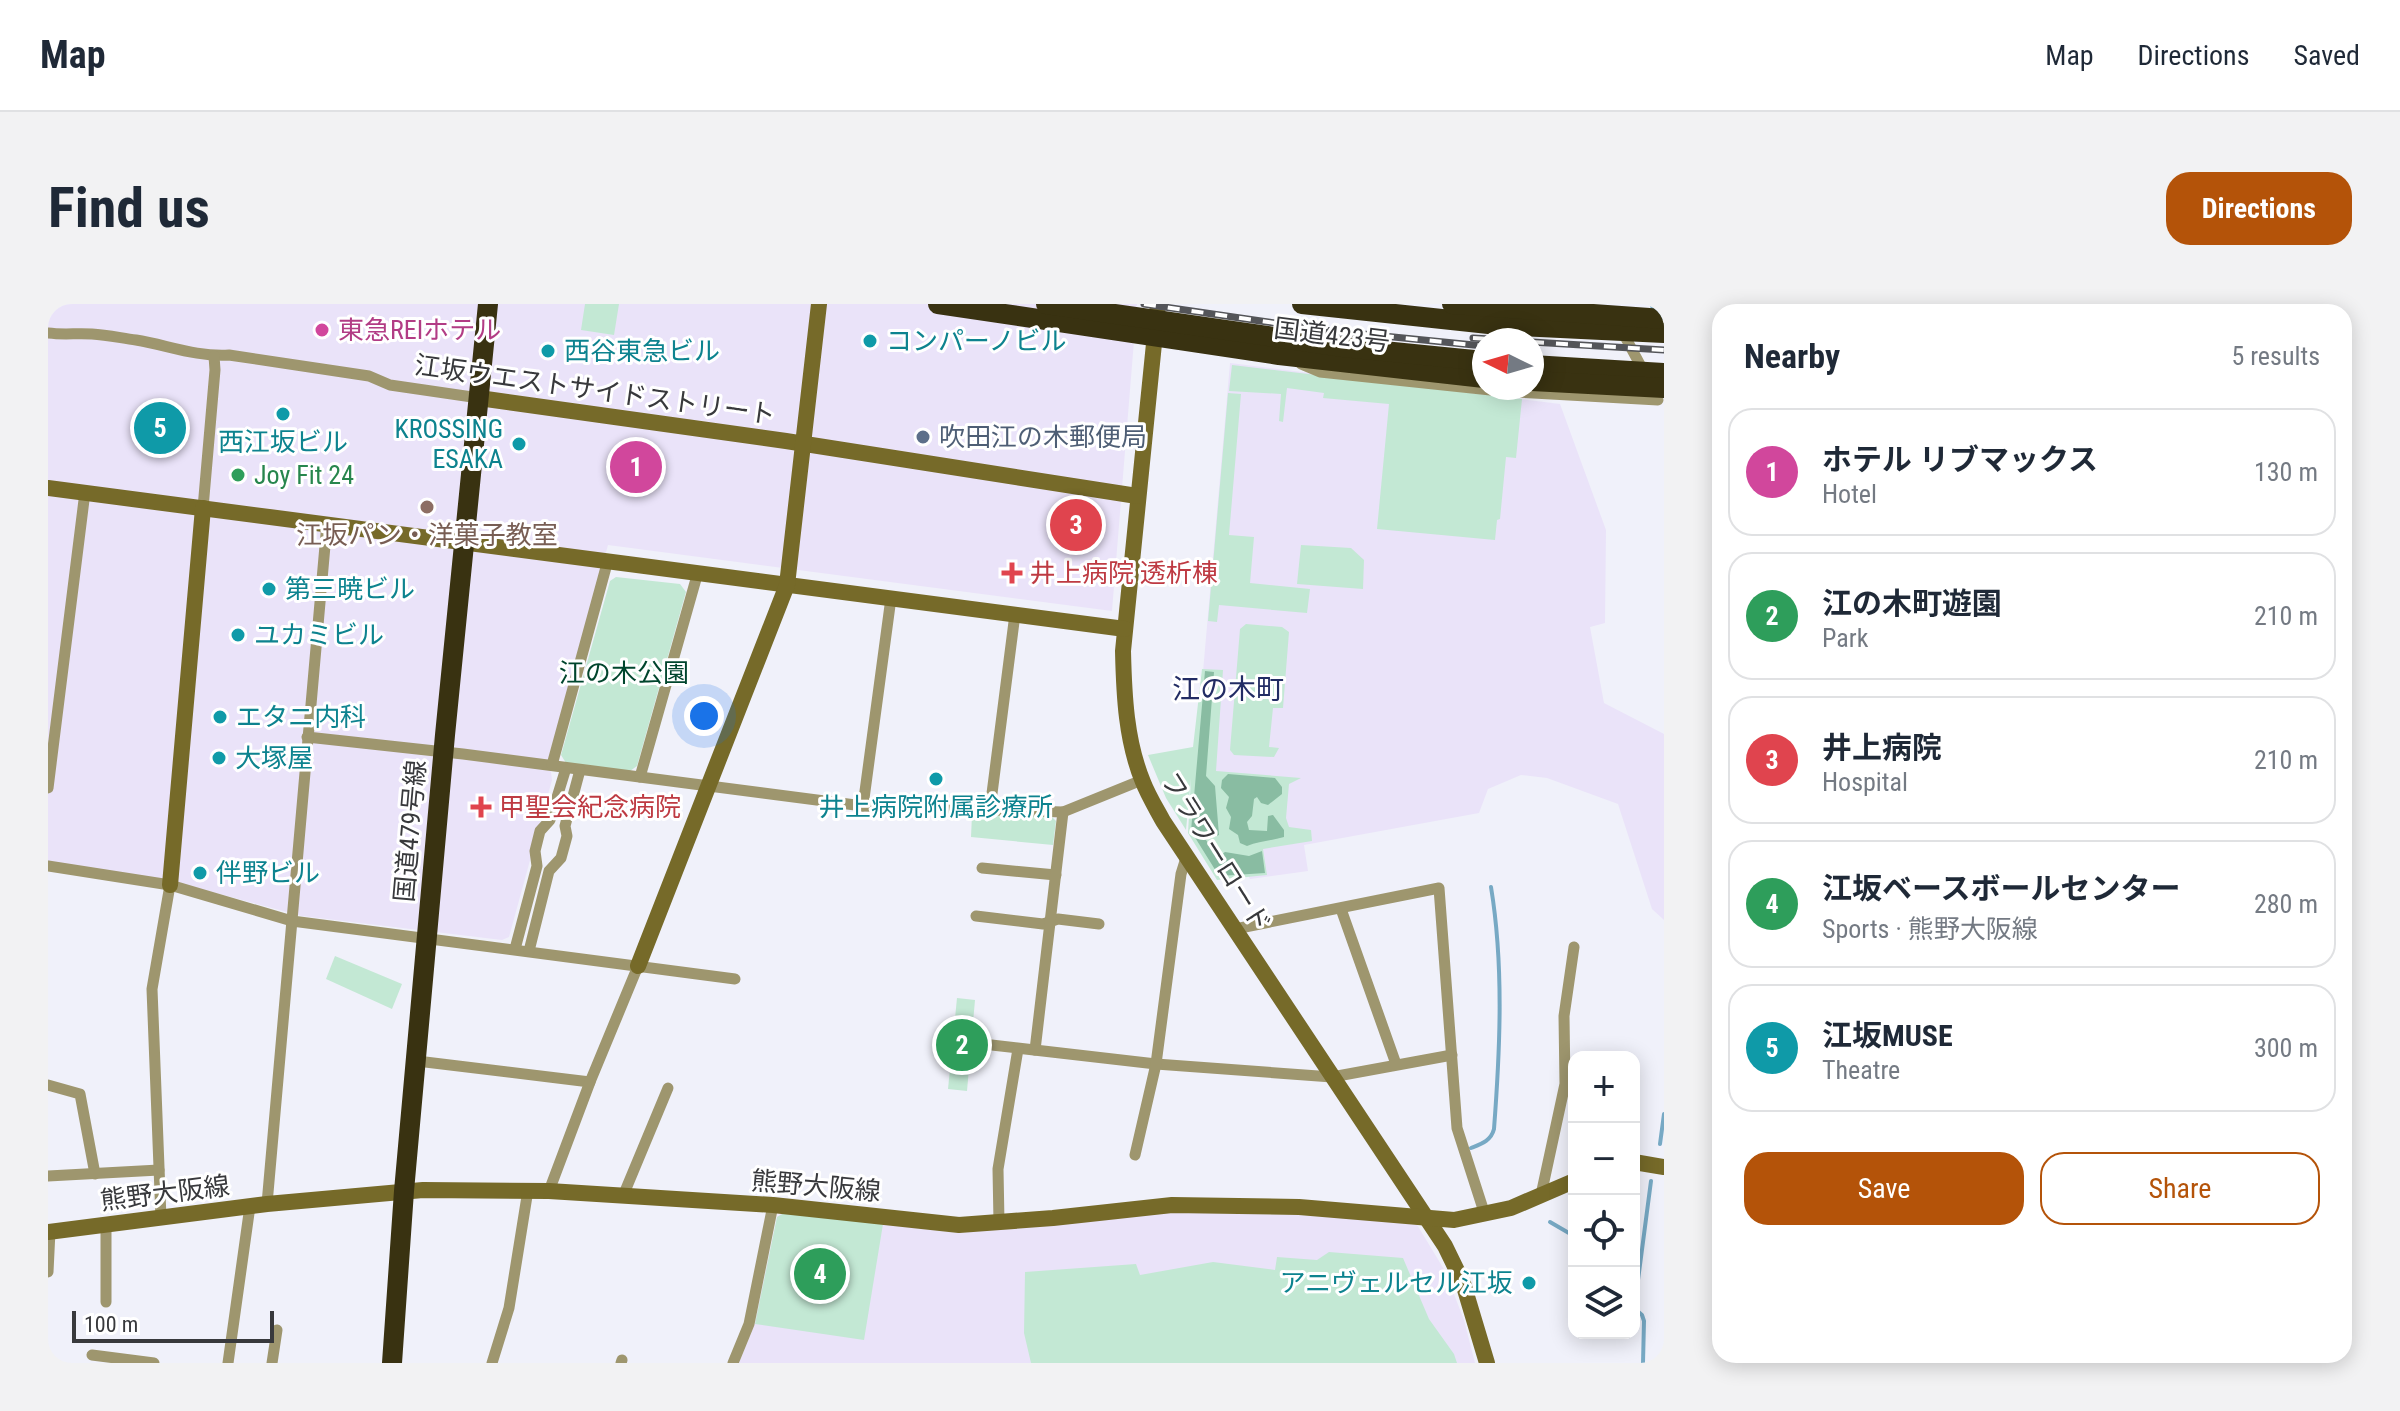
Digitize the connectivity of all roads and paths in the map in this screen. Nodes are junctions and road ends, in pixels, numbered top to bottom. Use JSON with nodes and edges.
{"nodes":[{"id":1,"x":488,"y":304,"type":"edge"},
{"id":2,"x":819,"y":304,"type":"edge"},
{"id":3,"x":938,"y":304,"type":"edge"},
{"id":4,"x":1046,"y":304,"type":"edge"},
{"id":5,"x":1158,"y":304,"type":"edge"},
{"id":6,"x":1302,"y":304,"type":"edge"},
{"id":7,"x":1452,"y":304,"type":"edge"},
{"id":8,"x":1585,"y":304,"type":"edge"},
{"id":9,"x":1609,"y":305,"type":"edge"},
{"id":10,"x":1664,"y":319,"type":"edge"},
{"id":11,"x":48,"y":333,"type":"edge"},
{"id":12,"x":1664,"y":333,"type":"edge"},
{"id":13,"x":1154,"y":336,"type":"junction"},
{"id":14,"x":1279,"y":355,"type":"junction"},
{"id":15,"x":214,"y":356,"type":"junction"},
{"id":16,"x":1472,"y":360,"type":"edge"},
{"id":17,"x":1544,"y":366,"type":"edge"},
{"id":18,"x":1664,"y":373,"type":"edge"},
{"id":19,"x":1472,"y":377,"type":"edge"},
{"id":20,"x":1544,"y":383,"type":"edge"},
{"id":21,"x":479,"y":398,"type":"junction"},
{"id":22,"x":1662,"y":398,"type":"edge"},
{"id":23,"x":803,"y":445,"type":"junction"},
{"id":24,"x":48,"y":488,"type":"edge"},
{"id":25,"x":85,"y":492,"type":"junction"},
{"id":26,"x":1137,"y":496,"type":"junction"},
{"id":27,"x":203,"y":508,"type":"junction"},
{"id":28,"x":327,"y":523,"type":"junction"},
{"id":29,"x":463,"y":541,"type":"junction"},
{"id":30,"x":608,"y":560,"type":"junction"},
{"id":31,"x":698,"y":572,"type":"junction"},
{"id":32,"x":787,"y":585,"type":"junction"},
{"id":33,"x":891,"y":598,"type":"junction"},
{"id":34,"x":1015,"y":614,"type":"junction"},
{"id":35,"x":1125,"y":629,"type":"junction"},
{"id":36,"x":307,"y":737,"type":"junction"},
{"id":37,"x":443,"y":752,"type":"junction"},
{"id":38,"x":552,"y":765,"type":"junction"},
{"id":39,"x":566,"y":768,"type":"junction"},
{"id":40,"x":580,"y":770,"type":"junction"},
{"id":41,"x":640,"y":777,"type":"junction"},
{"id":42,"x":1142,"y":780,"type":"junction"},
{"id":43,"x":707,"y":787,"type":"junction"},
{"id":44,"x":48,"y":788,"type":"edge"},
{"id":45,"x":863,"y":806,"type":"junction"},
{"id":46,"x":990,"y":809,"type":"junction"},
{"id":47,"x":1063,"y":812,"type":"junction"},
{"id":48,"x":1186,"y":858,"type":"junction"},
{"id":49,"x":48,"y":866,"type":"edge"},
{"id":50,"x":982,"y":868,"type":"dead end"},
{"id":51,"x":1056,"y":875,"type":"junction"},
{"id":52,"x":170,"y":885,"type":"junction"},
{"id":53,"x":1341,"y":909,"type":"junction"},
{"id":54,"x":976,"y":916,"type":"dead end"},
{"id":55,"x":292,"y":921,"type":"junction"},
{"id":56,"x":1051,"y":922,"type":"junction"},
{"id":57,"x":1099,"y":924,"type":"dead end"},
{"id":58,"x":1235,"y":929,"type":"junction"},
{"id":59,"x":427,"y":938,"type":"junction"},
{"id":60,"x":1574,"y":947,"type":"dead end"},
{"id":61,"x":515,"y":949,"type":"junction"},
{"id":62,"x":529,"y":951,"type":"junction"},
{"id":63,"x":638,"y":966,"type":"junction"},
{"id":64,"x":735,"y":979,"type":"dead end"},
{"id":65,"x":974,"y":1043,"type":"dead end"},
{"id":66,"x":1018,"y":1049,"type":"junction"},
{"id":67,"x":1035,"y":1050,"type":"junction"},
{"id":68,"x":1452,"y":1055,"type":"junction"},
{"id":69,"x":417,"y":1061,"type":"junction"},
{"id":70,"x":1156,"y":1064,"type":"junction"},
{"id":71,"x":1396,"y":1064,"type":"junction"},
{"id":72,"x":1332,"y":1077,"type":"junction"},
{"id":73,"x":590,"y":1082,"type":"junction"},
{"id":74,"x":48,"y":1085,"type":"edge"},
{"id":75,"x":668,"y":1088,"type":"dead end"},
{"id":76,"x":1135,"y":1155,"type":"dead end"},
{"id":77,"x":1640,"y":1163,"type":"edge"},
{"id":78,"x":1664,"y":1167,"type":"edge"},
{"id":79,"x":159,"y":1170,"type":"junction"},
{"id":80,"x":95,"y":1174,"type":"junction"},
{"id":81,"x":48,"y":1176,"type":"edge"},
{"id":82,"x":1568,"y":1184,"type":"edge"},
{"id":83,"x":528,"y":1190,"type":"junction"},
{"id":84,"x":404,"y":1191,"type":"junction"},
{"id":85,"x":549,"y":1191,"type":"junction"},
{"id":86,"x":1541,"y":1195,"type":"junction"},
{"id":87,"x":623,"y":1196,"type":"junction"},
{"id":88,"x":259,"y":1205,"type":"junction"},
{"id":89,"x":773,"y":1205,"type":"junction"},
{"id":90,"x":1485,"y":1215,"type":"junction"},
{"id":91,"x":1424,"y":1216,"type":"junction"},
{"id":92,"x":161,"y":1218,"type":"junction"},
{"id":93,"x":999,"y":1222,"type":"junction"},
{"id":94,"x":106,"y":1225,"type":"junction"},
{"id":95,"x":49,"y":1232,"type":"edge"},
{"id":96,"x":48,"y":1272,"type":"edge"},
{"id":97,"x":106,"y":1302,"type":"dead end"},
{"id":98,"x":277,"y":1330,"type":"dead end"},
{"id":99,"x":92,"y":1355,"type":"dead end"},
{"id":100,"x":154,"y":1363,"type":"edge"},
{"id":101,"x":228,"y":1363,"type":"edge"},
{"id":102,"x":272,"y":1363,"type":"edge"},
{"id":103,"x":392,"y":1363,"type":"edge"},
{"id":104,"x":492,"y":1363,"type":"edge"},
{"id":105,"x":733,"y":1363,"type":"edge"},
{"id":106,"x":1487,"y":1363,"type":"edge"}],
"edges":[{"from":1,"to":21,"type":"highway","name":"国道479号線"},
{"from":2,"to":23,"type":"street"},
{"from":3,"to":13,"type":"highway","name":"国道423号"},
{"from":4,"to":16,"type":"highway","bridge":true},
{"from":5,"to":13,"type":"street","name":"フラワーロード"},
{"from":6,"to":12,"type":"highway","bridge":true},
{"from":7,"to":10,"type":"highway","bridge":true},
{"from":8,"to":9,"type":"street"},
{"from":9,"to":22,"type":"street"},
{"from":11,"to":15,"type":"street","name":"江坂ウエストサイドストリート"},
{"from":13,"to":14,"type":"highway","name":"国道423号"},
{"from":13,"to":26,"type":"street","name":"フラワーロード"},
{"from":14,"to":19,"type":"highway","name":"国道423号"},
{"from":14,"to":22,"type":"street"},
{"from":15,"to":21,"type":"street","name":"江坂ウエストサイドストリート"},
{"from":15,"to":27,"type":"street"},
{"from":17,"to":18,"type":"highway","bridge":true},
{"from":20,"to":22,"type":"highway","bridge":true},
{"from":21,"to":23,"type":"street","name":"江坂ウエストサイドストリート"},
{"from":21,"to":29,"type":"highway","name":"国道479号線"},
{"from":23,"to":26,"type":"street","name":"江坂ウエストサイドストリート"},
{"from":23,"to":32,"type":"street"},
{"from":24,"to":25,"type":"street"},
{"from":25,"to":27,"type":"street"},
{"from":25,"to":44,"type":"street"},
{"from":26,"to":35,"type":"street","name":"フラワーロード"},
{"from":27,"to":28,"type":"street"},
{"from":27,"to":52,"type":"street"},
{"from":28,"to":29,"type":"street"},
{"from":28,"to":36,"type":"street"},
{"from":29,"to":30,"type":"street"},
{"from":29,"to":37,"type":"highway","name":"国道479号線"},
{"from":30,"to":31,"type":"street"},
{"from":30,"to":38,"type":"street"},
{"from":31,"to":32,"type":"street"},
{"from":31,"to":41,"type":"street"},
{"from":32,"to":33,"type":"street"},
{"from":32,"to":43,"type":"street"},
{"from":33,"to":34,"type":"street"},
{"from":33,"to":45,"type":"street"},
{"from":34,"to":35,"type":"street"},
{"from":34,"to":46,"type":"street"},
{"from":35,"to":42,"type":"street","name":"フラワーロード"},
{"from":36,"to":37,"type":"street"},
{"from":36,"to":55,"type":"street"},
{"from":37,"to":38,"type":"street"},
{"from":37,"to":59,"type":"highway","name":"国道479号線"},
{"from":38,"to":39,"type":"street"},
{"from":39,"to":40,"type":"street"},
{"from":39,"to":61,"type":"street"},
{"from":40,"to":41,"type":"street"},
{"from":40,"to":62,"type":"street"},
{"from":41,"to":43,"type":"street"},
{"from":42,"to":47,"type":"street"},
{"from":42,"to":48,"type":"street","name":"フラワーロード"},
{"from":43,"to":45,"type":"street"},
{"from":43,"to":63,"type":"street"},
{"from":45,"to":46,"type":"street"},
{"from":46,"to":47,"type":"street"},
{"from":47,"to":51,"type":"street"},
{"from":48,"to":58,"type":"street","name":"フラワーロード"},
{"from":48,"to":70,"type":"street"},
{"from":49,"to":52,"type":"street"},
{"from":50,"to":51,"type":"street"},
{"from":51,"to":56,"type":"street"},
{"from":52,"to":55,"type":"street"},
{"from":52,"to":79,"type":"street"},
{"from":53,"to":58,"type":"street"},
{"from":53,"to":68,"type":"street"},
{"from":53,"to":71,"type":"street"},
{"from":54,"to":56,"type":"street"},
{"from":55,"to":59,"type":"street"},
{"from":55,"to":88,"type":"street"},
{"from":56,"to":57,"type":"street"},
{"from":56,"to":67,"type":"street"},
{"from":58,"to":72,"type":"street","name":"フラワーロード"},
{"from":59,"to":61,"type":"street"},
{"from":59,"to":69,"type":"highway","name":"国道479号線"},
{"from":60,"to":86,"type":"street"},
{"from":61,"to":62,"type":"street"},
{"from":62,"to":63,"type":"street"},
{"from":63,"to":64,"type":"street"},
{"from":63,"to":73,"type":"street"},
{"from":65,"to":66,"type":"street"},
{"from":66,"to":67,"type":"street"},
{"from":66,"to":93,"type":"street"},
{"from":67,"to":70,"type":"street"},
{"from":68,"to":71,"type":"street"},
{"from":68,"to":90,"type":"street"},
{"from":69,"to":73,"type":"street"},
{"from":69,"to":84,"type":"highway","name":"国道479号線"},
{"from":70,"to":72,"type":"street"},
{"from":70,"to":76,"type":"street"},
{"from":71,"to":72,"type":"street"},
{"from":72,"to":91,"type":"street","name":"フラワーロード"},
{"from":73,"to":85,"type":"street"},
{"from":74,"to":80,"type":"street"},
{"from":75,"to":87,"type":"street"},
{"from":77,"to":78,"type":"street"},
{"from":79,"to":80,"type":"street"},
{"from":79,"to":92,"type":"street"},
{"from":80,"to":81,"type":"street"},
{"from":82,"to":86,"type":"street","name":"熊野大阪線"},
{"from":83,"to":84,"type":"street","name":"熊野大阪線"},
{"from":83,"to":85,"type":"street","name":"熊野大阪線"},
{"from":83,"to":104,"type":"street"},
{"from":84,"to":88,"type":"street","name":"熊野大阪線"},
{"from":84,"to":103,"type":"highway","name":"国道479号線"},
{"from":85,"to":87,"type":"street","name":"熊野大阪線"},
{"from":86,"to":90,"type":"street","name":"熊野大阪線"},
{"from":87,"to":89,"type":"street","name":"熊野大阪線"},
{"from":88,"to":92,"type":"street","name":"熊野大阪線"},
{"from":88,"to":101,"type":"street"},
{"from":89,"to":93,"type":"street","name":"熊野大阪線"},
{"from":89,"to":105,"type":"street"},
{"from":90,"to":91,"type":"street","name":"熊野大阪線"},
{"from":91,"to":93,"type":"street","name":"熊野大阪線"},
{"from":91,"to":106,"type":"street","name":"フラワーロード"},
{"from":92,"to":94,"type":"street","name":"熊野大阪線"},
{"from":94,"to":95,"type":"street","name":"熊野大阪線"},
{"from":94,"to":97,"type":"street"},
{"from":95,"to":96,"type":"street"},
{"from":98,"to":102,"type":"street"},
{"from":99,"to":100,"type":"street"}]}
